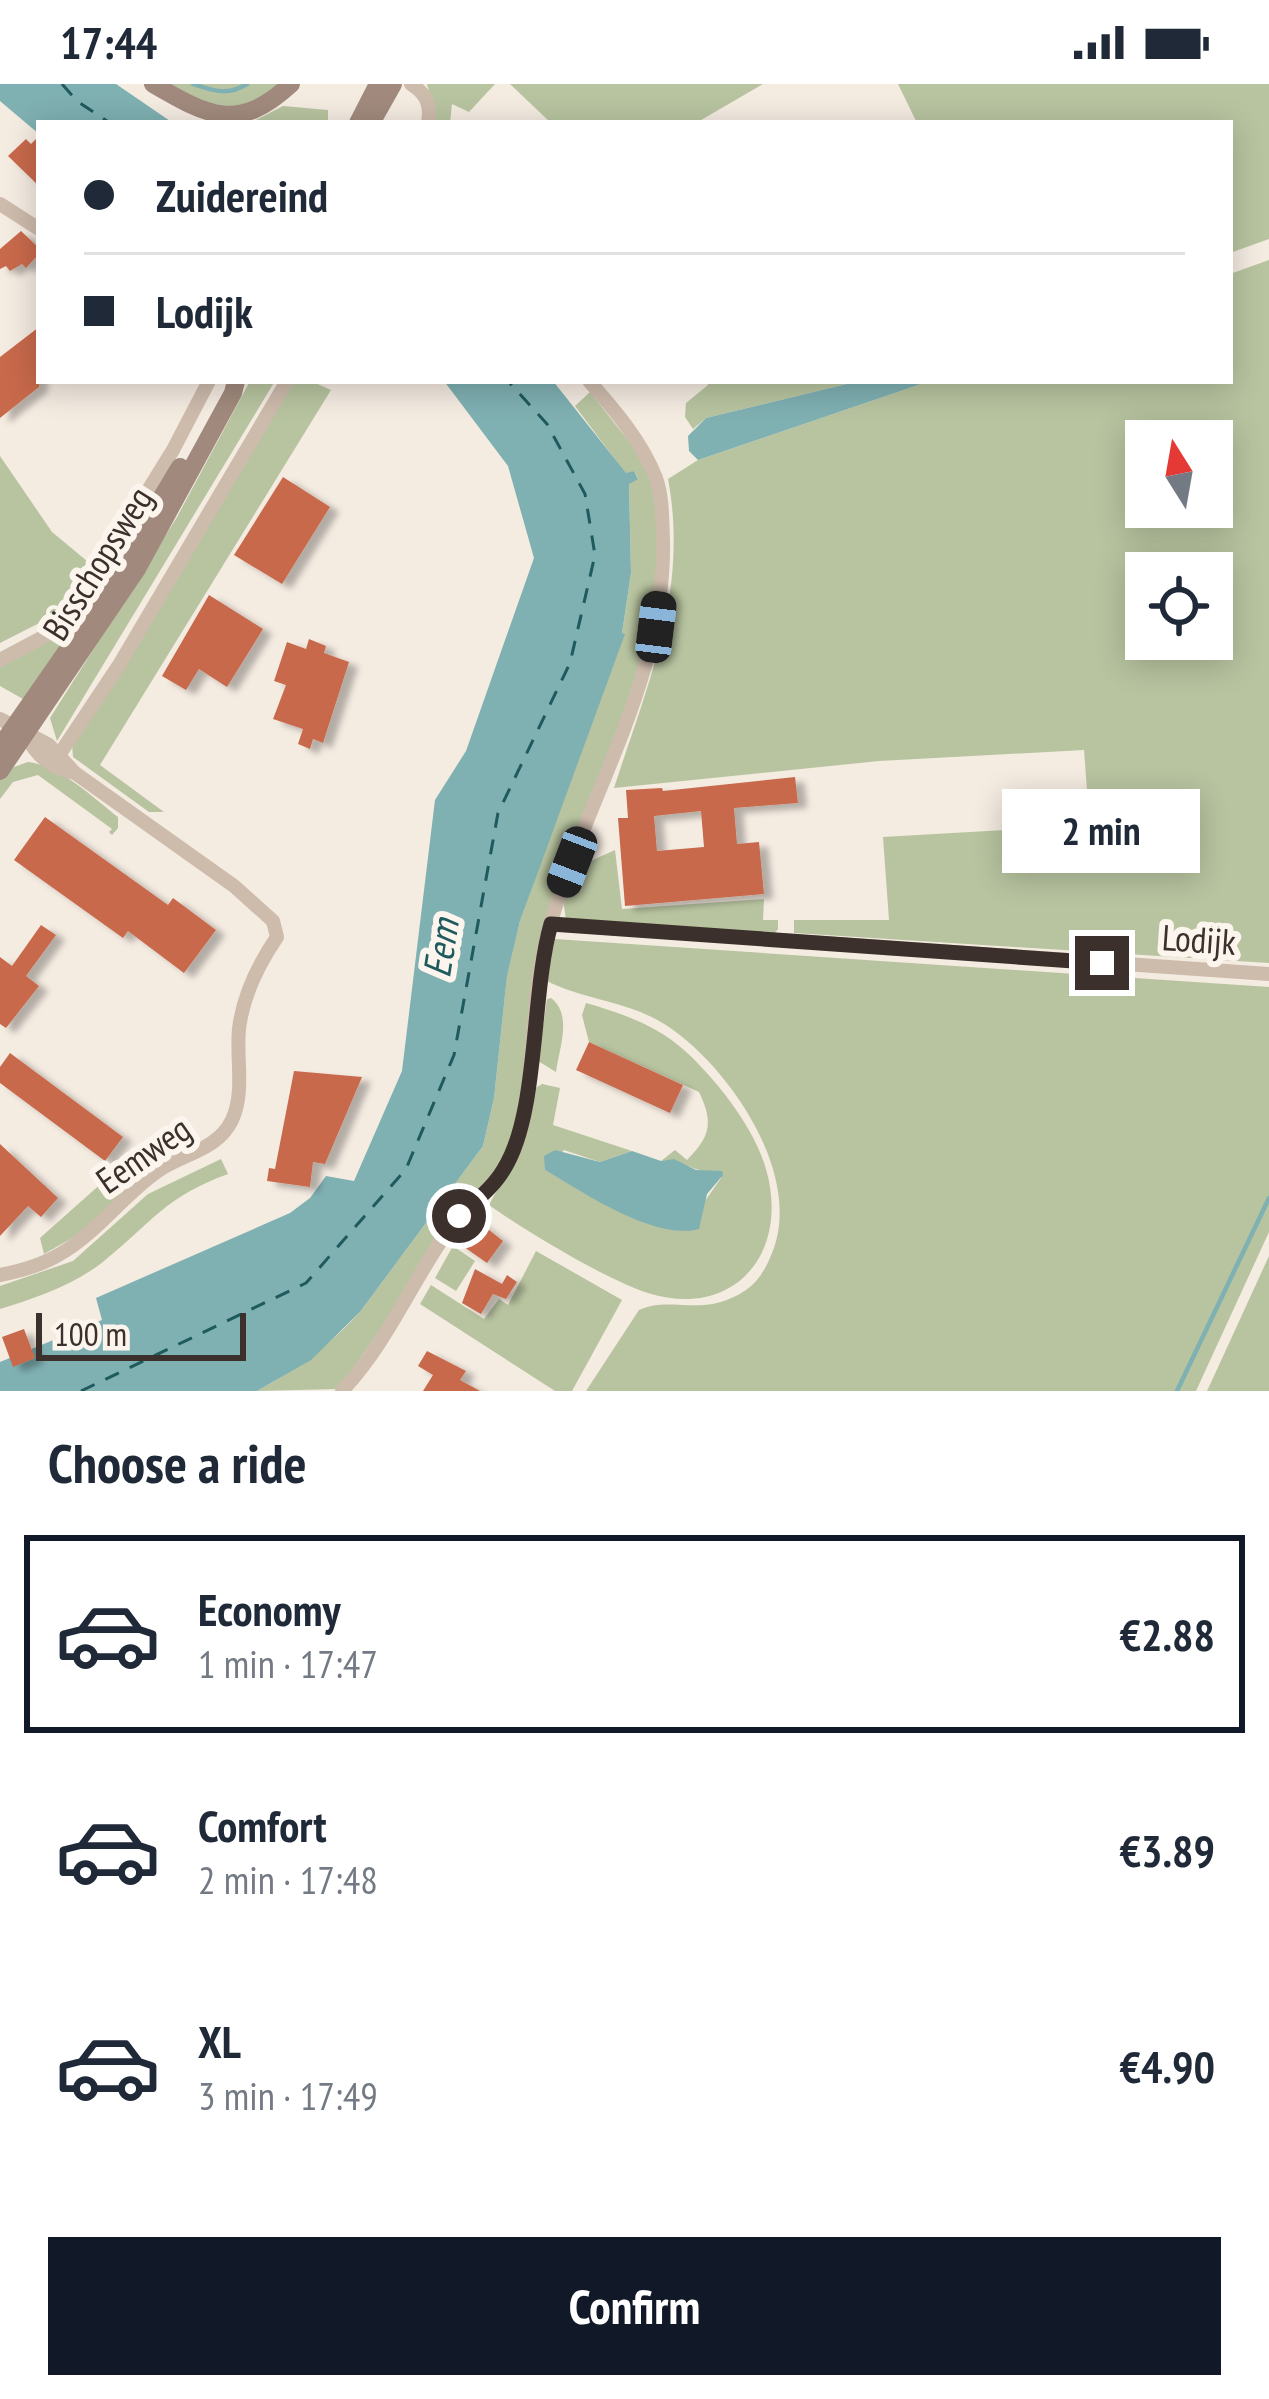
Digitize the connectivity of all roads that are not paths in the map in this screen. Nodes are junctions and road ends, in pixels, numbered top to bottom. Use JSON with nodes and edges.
{"nodes":[{"id":1,"x":153,"y":84,"type":"edge"},
{"id":2,"x":291,"y":84,"type":"edge"},
{"id":3,"x":378,"y":84,"type":"edge"},
{"id":4,"x":393,"y":84,"type":"edge"},
{"id":5,"x":411,"y":84,"type":"edge"},
{"id":6,"x":360,"y":120,"type":"edge"},
{"id":7,"x":373,"y":120,"type":"edge"},
{"id":8,"x":428,"y":120,"type":"edge"},
{"id":9,"x":0,"y":204,"type":"edge"},
{"id":10,"x":36,"y":227,"type":"edge"},
{"id":11,"x":206,"y":384,"type":"edge"},
{"id":12,"x":233,"y":384,"type":"edge"},
{"id":13,"x":285,"y":384,"type":"edge"},
{"id":14,"x":592,"y":384,"type":"edge"},
{"id":15,"x":0,"y":661,"type":"edge"},
{"id":16,"x":13,"y":727,"type":"edge"},
{"id":17,"x":0,"y":748,"type":"edge"},
{"id":18,"x":58,"y":755,"type":"junction"},
{"id":19,"x":0,"y":771,"type":"edge"},
{"id":20,"x":75,"y":773,"type":"junction"},
{"id":21,"x":551,"y":924,"type":"junction"},
{"id":22,"x":1269,"y":974,"type":"edge"},
{"id":23,"x":0,"y":1275,"type":"edge"},
{"id":24,"x":342,"y":1391,"type":"edge"}],
"edges":[{"from":1,"to":2,"type":"main road"},
{"from":3,"to":6,"type":"main road"},
{"from":4,"to":7,"type":"main road"},
{"from":5,"to":8,"type":"street"},
{"from":9,"to":10,"type":"street"},
{"from":11,"to":15,"type":"street"},
{"from":12,"to":16,"type":"main road","name":"Bisschopsweg"},
{"from":13,"to":18,"type":"street"},
{"from":14,"to":21,"type":"street"},
{"from":16,"to":17,"type":"main road","name":"Bisschopsweg"},
{"from":16,"to":18,"type":"street","name":"Eemweg"},
{"from":16,"to":19,"type":"main road","name":"Bisschopsweg"},
{"from":16,"to":20,"type":"street","name":"Eemweg"},
{"from":18,"to":20,"type":"street","name":"Eemweg"},
{"from":20,"to":23,"type":"street","name":"Eemweg"},
{"from":21,"to":22,"type":"street","name":"Lodijk"},
{"from":21,"to":24,"type":"street"}]}
